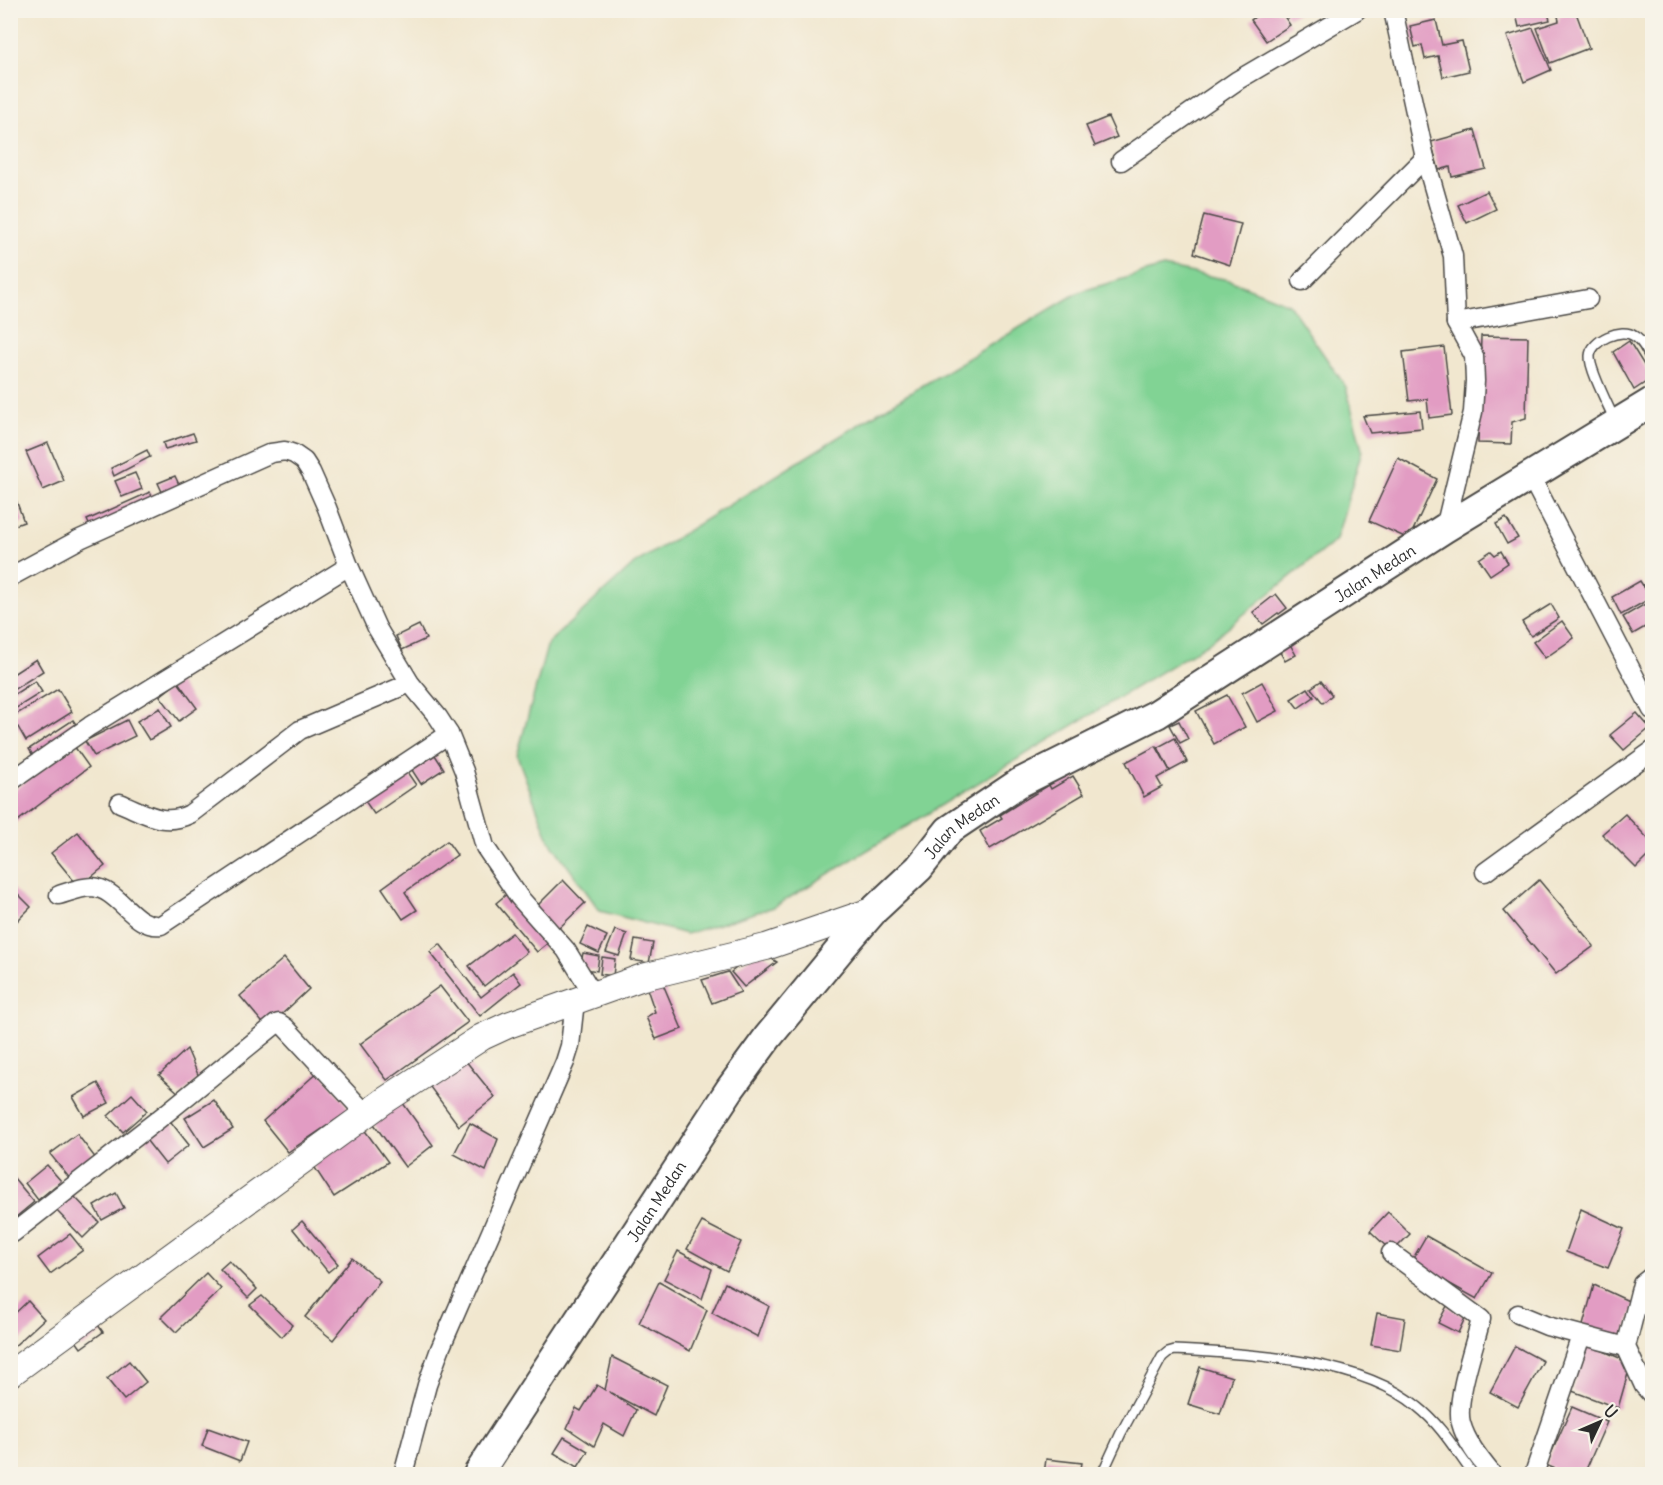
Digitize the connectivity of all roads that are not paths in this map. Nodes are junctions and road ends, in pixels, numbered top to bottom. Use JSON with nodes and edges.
{"nodes":[{"id":1,"x":1358,"y":10,"type":"edge"},
{"id":2,"x":1394,"y":10,"type":"edge"},
{"id":3,"x":1425,"y":158,"type":"junction"},
{"id":4,"x":1121,"y":161,"type":"dead end"},
{"id":5,"x":1302,"y":281,"type":"dead end"},
{"id":6,"x":1588,"y":299,"type":"dead end"},
{"id":7,"x":1456,"y":323,"type":"junction"},
{"id":8,"x":1653,"y":362,"type":"edge"},
{"id":9,"x":1653,"y":402,"type":"edge"},
{"id":10,"x":1616,"y":423,"type":"junction"},
{"id":11,"x":1531,"y":477,"type":"junction"},
{"id":12,"x":1445,"y":528,"type":"junction"},
{"id":13,"x":348,"y":566,"type":"junction"},
{"id":14,"x":10,"y":577,"type":"edge"},
{"id":15,"x":410,"y":683,"type":"junction"},
{"id":16,"x":1653,"y":710,"type":"edge"},
{"id":17,"x":449,"y":734,"type":"junction"},
{"id":18,"x":1653,"y":751,"type":"edge"},
{"id":19,"x":10,"y":782,"type":"edge"},
{"id":20,"x":120,"y":803,"type":"dead end"},
{"id":21,"x":1485,"y":872,"type":"dead end"},
{"id":22,"x":59,"y":895,"type":"dead end"},
{"id":23,"x":874,"y":910,"type":"junction"},
{"id":24,"x":584,"y":997,"type":"junction"},
{"id":25,"x":366,"y":1114,"type":"junction"},
{"id":26,"x":13,"y":1233,"type":"dead end"},
{"id":27,"x":1391,"y":1253,"type":"dead end"},
{"id":28,"x":1653,"y":1276,"type":"edge"},
{"id":29,"x":1518,"y":1314,"type":"dead end"},
{"id":30,"x":1581,"y":1336,"type":"junction"},
{"id":31,"x":1626,"y":1347,"type":"junction"},
{"id":32,"x":10,"y":1374,"type":"edge"},
{"id":33,"x":1653,"y":1395,"type":"edge"},
{"id":34,"x":403,"y":1474,"type":"edge"},
{"id":35,"x":478,"y":1474,"type":"edge"},
{"id":36,"x":1102,"y":1474,"type":"edge"},
{"id":37,"x":1473,"y":1474,"type":"edge"},
{"id":38,"x":1492,"y":1474,"type":"edge"},
{"id":39,"x":1534,"y":1474,"type":"edge"}],
"edges":[{"from":1,"to":4,"type":"street"},
{"from":2,"to":3,"type":"street"},
{"from":3,"to":5,"type":"street"},
{"from":3,"to":7,"type":"street"},
{"from":6,"to":7,"type":"street"},
{"from":7,"to":12,"type":"street"},
{"from":8,"to":10,"type":"lane"},
{"from":9,"to":10,"type":"main road","name":"Jalan Medan"},
{"from":10,"to":11,"type":"main road","name":"Jalan Medan"},
{"from":11,"to":12,"type":"main road","name":"Jalan Medan"},
{"from":11,"to":16,"type":"street"},
{"from":12,"to":23,"type":"main road","name":"Jalan Medan"},
{"from":13,"to":14,"type":"street"},
{"from":13,"to":15,"type":"street"},
{"from":13,"to":19,"type":"street"},
{"from":15,"to":17,"type":"street"},
{"from":15,"to":20,"type":"street"},
{"from":17,"to":22,"type":"street"},
{"from":17,"to":24,"type":"street"},
{"from":18,"to":21,"type":"street"},
{"from":23,"to":24,"type":"street"},
{"from":23,"to":35,"type":"main road","name":"Jalan Medan"},
{"from":24,"to":25,"type":"street"},
{"from":24,"to":34,"type":"street"},
{"from":25,"to":26,"type":"street"},
{"from":25,"to":32,"type":"street"},
{"from":27,"to":38,"type":"street"},
{"from":28,"to":31,"type":"street"},
{"from":29,"to":30,"type":"street"},
{"from":30,"to":31,"type":"street"},
{"from":30,"to":39,"type":"street"},
{"from":31,"to":33,"type":"street"},
{"from":36,"to":37,"type":"lane"}]}
